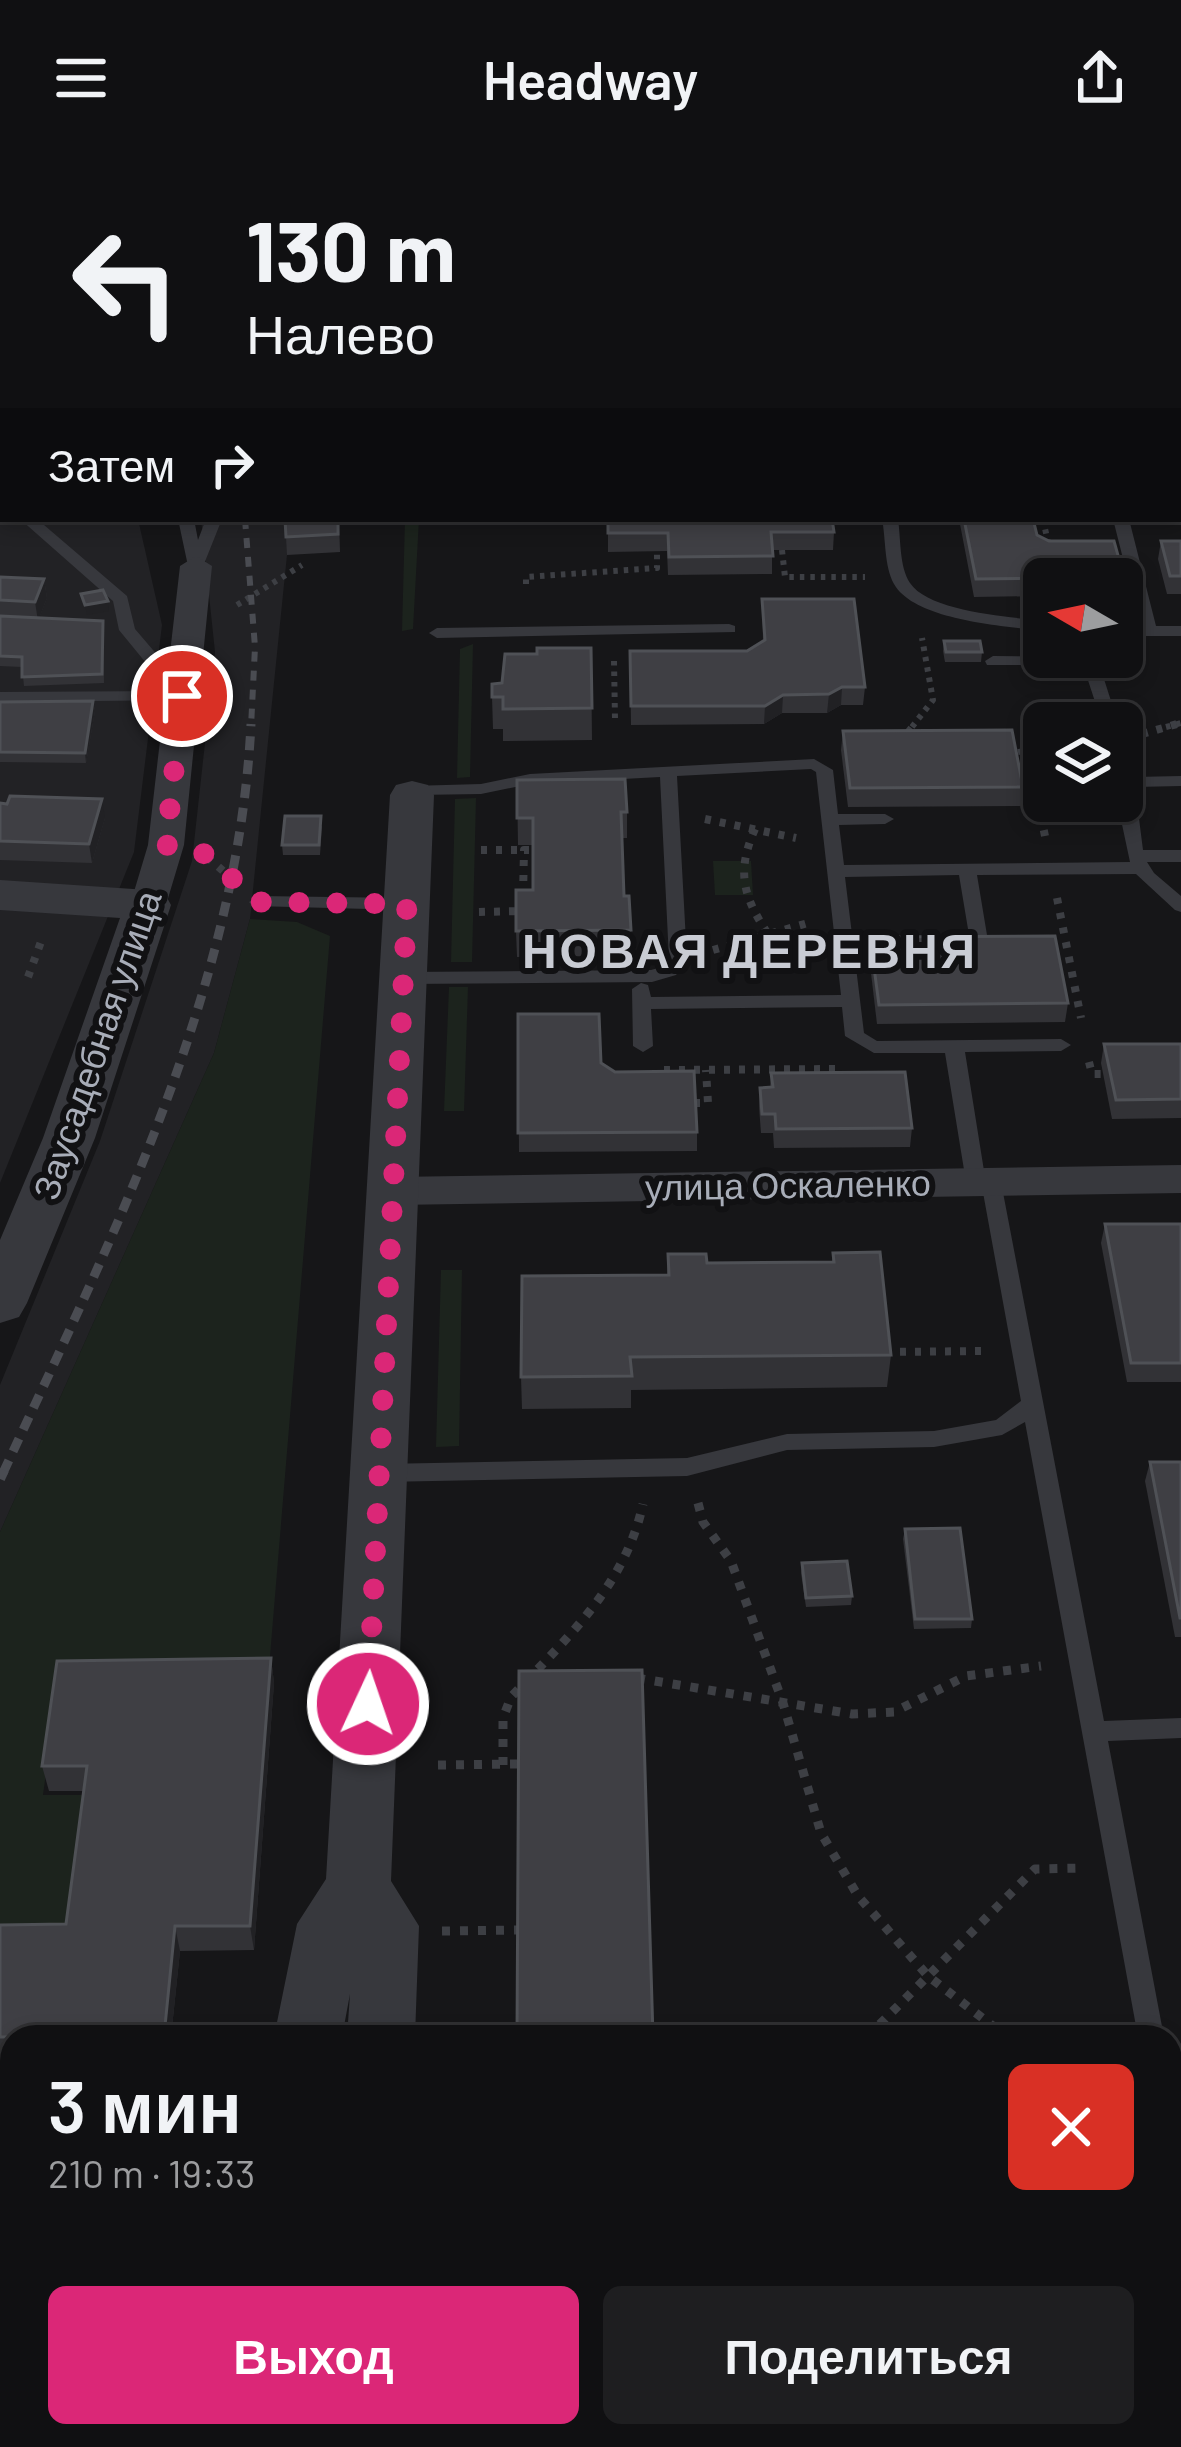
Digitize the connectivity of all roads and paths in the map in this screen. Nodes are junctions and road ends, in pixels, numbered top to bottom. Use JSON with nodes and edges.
{"nodes":[{"id":1,"x":31,"y":522,"type":"edge"},
{"id":2,"x":187,"y":522,"type":"edge"},
{"id":3,"x":213,"y":522,"type":"edge"},
{"id":4,"x":891,"y":522,"type":"edge"},
{"id":5,"x":1122,"y":522,"type":"edge"},
{"id":6,"x":782,"y":550,"type":"edge"},
{"id":7,"x":657,"y":551,"type":"edge"},
{"id":8,"x":302,"y":565,"type":"edge"},
{"id":9,"x":196,"y":566,"type":"junction"},
{"id":10,"x":901,"y":577,"type":"junction"},
{"id":11,"x":526,"y":584,"type":"dead end"},
{"id":12,"x":916,"y":598,"type":"junction"},
{"id":13,"x":1023,"y":623,"type":"edge"},
{"id":14,"x":191,"y":624,"type":"junction"},
{"id":15,"x":729,"y":629,"type":"dead end"},
{"id":16,"x":614,"y":631,"type":"junction"},
{"id":17,"x":1143,"y":631,"type":"edge"},
{"id":18,"x":1149,"y":631,"type":"junction"},
{"id":19,"x":1181,"y":631,"type":"edge"},
{"id":20,"x":437,"y":633,"type":"dead end"},
{"id":21,"x":1023,"y":660,"type":"edge"},
{"id":22,"x":993,"y":661,"type":"dead end"},
{"id":23,"x":182,"y":696,"type":"junction"},
{"id":24,"x":0,"y":697,"type":"edge"},
{"id":25,"x":615,"y":719,"type":"dead end"},
{"id":26,"x":1181,"y":723,"type":"edge"},
{"id":27,"x":1143,"y":734,"type":"edge"},
{"id":28,"x":901,"y":735,"type":"edge"},
{"id":29,"x":1001,"y":743,"type":"edge"},
{"id":30,"x":1023,"y":756,"type":"edge"},
{"id":31,"x":668,"y":772,"type":"junction"},
{"id":32,"x":1143,"y":776,"type":"edge"},
{"id":33,"x":1181,"y":782,"type":"edge"},
{"id":34,"x":414,"y":793,"type":"joint"},
{"id":35,"x":670,"y":811,"type":"junction"},
{"id":36,"x":885,"y":819,"type":"dead end"},
{"id":37,"x":830,"y":820,"type":"junction"},
{"id":38,"x":1042,"y":822,"type":"edge"},
{"id":39,"x":1129,"y":822,"type":"edge"},
{"id":40,"x":755,"y":829,"type":"junction"},
{"id":41,"x":166,"y":845,"type":"junction"},
{"id":42,"x":832,"y":846,"type":"junction"},
{"id":43,"x":481,"y":850,"type":"dead end"},
{"id":44,"x":1181,"y":856,"type":"edge"},
{"id":45,"x":1138,"y":862,"type":"junction"},
{"id":46,"x":1051,"y":869,"type":"junction"},
{"id":47,"x":967,"y":870,"type":"junction"},
{"id":48,"x":836,"y":871,"type":"junction"},
{"id":49,"x":0,"y":895,"type":"edge"},
{"id":50,"x":1176,"y":897,"type":"edge"},
{"id":51,"x":259,"y":902,"type":"joint"},
{"id":52,"x":407,"y":904,"type":"junction"},
{"id":53,"x":148,"y":905,"type":"junction"},
{"id":54,"x":479,"y":912,"type":"dead end"},
{"id":55,"x":768,"y":934,"type":"dead end"},
{"id":56,"x":980,"y":946,"type":"edge"},
{"id":57,"x":640,"y":976,"type":"junction"},
{"id":58,"x":403,"y":978,"type":"junction"},
{"id":59,"x":850,"y":1001,"type":"junction"},
{"id":60,"x":641,"y":1003,"type":"junction"},
{"id":61,"x":1061,"y":1045,"type":"joint"},
{"id":62,"x":643,"y":1046,"type":"dead end"},
{"id":63,"x":954,"y":1046,"type":"junction"},
{"id":64,"x":1088,"y":1051,"type":"junction"},
{"id":65,"x":843,"y":1069,"type":"edge"},
{"id":66,"x":659,"y":1070,"type":"edge"},
{"id":67,"x":706,"y":1070,"type":"junction"},
{"id":68,"x":1103,"y":1074,"type":"edge"},
{"id":69,"x":694,"y":1103,"type":"edge"},
{"id":70,"x":1181,"y":1179,"type":"edge"},
{"id":71,"x":983,"y":1182,"type":"junction"},
{"id":72,"x":394,"y":1191,"type":"junction"},
{"id":73,"x":11,"y":1251,"type":"edge"},
{"id":74,"x":0,"y":1303,"type":"edge"},
{"id":75,"x":1023,"y":1351,"type":"junction"},
{"id":76,"x":884,"y":1352,"type":"edge"},
{"id":77,"x":1033,"y":1404,"type":"junction"},
{"id":78,"x":381,"y":1473,"type":"junction"},
{"id":79,"x":703,"y":1522,"type":"dead end"},
{"id":80,"x":640,"y":1523,"type":"dead end"},
{"id":81,"x":1081,"y":1665,"type":"junction"},
{"id":82,"x":628,"y":1678,"type":"edge"},
{"id":83,"x":527,"y":1679,"type":"junction"},
{"id":84,"x":548,"y":1679,"type":"edge"},
{"id":85,"x":783,"y":1703,"type":"junction"},
{"id":86,"x":1181,"y":1728,"type":"edge"},
{"id":87,"x":1094,"y":1731,"type":"junction"},
{"id":88,"x":520,"y":1764,"type":"edge"},
{"id":89,"x":438,"y":1765,"type":"dead end"},
{"id":90,"x":503,"y":1765,"type":"junction"},
{"id":91,"x":1120,"y":1868,"type":"junction"},
{"id":92,"x":358,"y":1888,"type":"junction"},
{"id":93,"x":518,"y":1930,"type":"edge"},
{"id":94,"x":432,"y":1931,"type":"dead end"},
{"id":95,"x":928,"y":1976,"type":"junction"},
{"id":96,"x":310,"y":2025,"type":"edge"},
{"id":97,"x":382,"y":2025,"type":"edge"},
{"id":98,"x":879,"y":2025,"type":"edge"},
{"id":99,"x":991,"y":2025,"type":"edge"},
{"id":100,"x":1149,"y":2025,"type":"edge"}],
"edges":[{"from":1,"to":23,"type":"lane"},
{"from":2,"to":9,"type":"lane"},
{"from":3,"to":9,"type":"lane"},
{"from":4,"to":10,"type":"lane"},
{"from":5,"to":18,"type":"lane"},
{"from":6,"to":10,"type":"path"},
{"from":7,"to":11,"type":"path"},
{"from":8,"to":14,"type":"path"},
{"from":9,"to":14,"type":"street","name":"Заусадебная улица"},
{"from":10,"to":12,"type":"lane"},
{"from":12,"to":13,"type":"lane"},
{"from":12,"to":28,"type":"path"},
{"from":14,"to":23,"type":"street","name":"Заусадебная улица"},
{"from":15,"to":16,"type":"lane"},
{"from":16,"to":20,"type":"lane"},
{"from":16,"to":25,"type":"path"},
{"from":17,"to":18,"type":"lane"},
{"from":18,"to":19,"type":"lane"},
{"from":21,"to":22,"type":"lane"},
{"from":23,"to":24,"type":"lane"},
{"from":23,"to":41,"type":"street","name":"Заусадебная улица"},
{"from":26,"to":27,"type":"path"},
{"from":29,"to":30,"type":"path"},
{"from":31,"to":34,"type":"lane"},
{"from":31,"to":35,"type":"lane"},
{"from":31,"to":37,"type":"lane"},
{"from":32,"to":33,"type":"lane"},
{"from":34,"to":52,"type":"street"},
{"from":35,"to":40,"type":"path"},
{"from":35,"to":57,"type":"lane"},
{"from":36,"to":37,"type":"lane"},
{"from":37,"to":42,"type":"lane"},
{"from":38,"to":46,"type":"path"},
{"from":39,"to":45,"type":"lane"},
{"from":40,"to":42,"type":"path"},
{"from":40,"to":55,"type":"path"},
{"from":41,"to":51,"type":"path"},
{"from":41,"to":53,"type":"street","name":"Заусадебная улица"},
{"from":42,"to":48,"type":"lane"},
{"from":43,"to":54,"type":"path"},
{"from":44,"to":45,"type":"lane"},
{"from":45,"to":46,"type":"lane"},
{"from":45,"to":50,"type":"lane"},
{"from":46,"to":47,"type":"lane"},
{"from":46,"to":64,"type":"path"},
{"from":47,"to":48,"type":"lane"},
{"from":47,"to":56,"type":"lane"},
{"from":48,"to":59,"type":"lane"},
{"from":49,"to":53,"type":"street"},
{"from":51,"to":52,"type":"lane"},
{"from":52,"to":58,"type":"street"},
{"from":53,"to":73,"type":"street","name":"Заусадебная улица"},
{"from":57,"to":58,"type":"lane"},
{"from":57,"to":60,"type":"lane"},
{"from":58,"to":72,"type":"street"},
{"from":59,"to":60,"type":"lane"},
{"from":59,"to":63,"type":"lane"},
{"from":60,"to":62,"type":"lane"},
{"from":61,"to":63,"type":"lane"},
{"from":61,"to":64,"type":"path"},
{"from":63,"to":71,"type":"lane"},
{"from":64,"to":68,"type":"path"},
{"from":65,"to":67,"type":"path"},
{"from":66,"to":67,"type":"path"},
{"from":67,"to":69,"type":"path"},
{"from":70,"to":71,"type":"street","name":"улица Оскаленко"},
{"from":71,"to":72,"type":"street","name":"улица Оскаленко"},
{"from":71,"to":75,"type":"lane"},
{"from":72,"to":78,"type":"street"},
{"from":73,"to":74,"type":"street","name":"Заусадебная улица"},
{"from":75,"to":76,"type":"path"},
{"from":75,"to":77,"type":"lane"},
{"from":77,"to":78,"type":"lane"},
{"from":77,"to":81,"type":"lane"},
{"from":78,"to":92,"type":"street"},
{"from":79,"to":85,"type":"path"},
{"from":80,"to":83,"type":"path"},
{"from":81,"to":85,"type":"path"},
{"from":81,"to":87,"type":"lane"},
{"from":82,"to":85,"type":"path"},
{"from":83,"to":84,"type":"path"},
{"from":83,"to":90,"type":"path"},
{"from":85,"to":95,"type":"path"},
{"from":86,"to":87,"type":"lane"},
{"from":87,"to":91,"type":"lane"},
{"from":88,"to":90,"type":"path"},
{"from":89,"to":90,"type":"path"},
{"from":91,"to":95,"type":"path"},
{"from":91,"to":100,"type":"lane"},
{"from":92,"to":96,"type":"street"},
{"from":92,"to":97,"type":"street"},
{"from":93,"to":94,"type":"path"},
{"from":95,"to":98,"type":"path"},
{"from":95,"to":99,"type":"path"}]}
